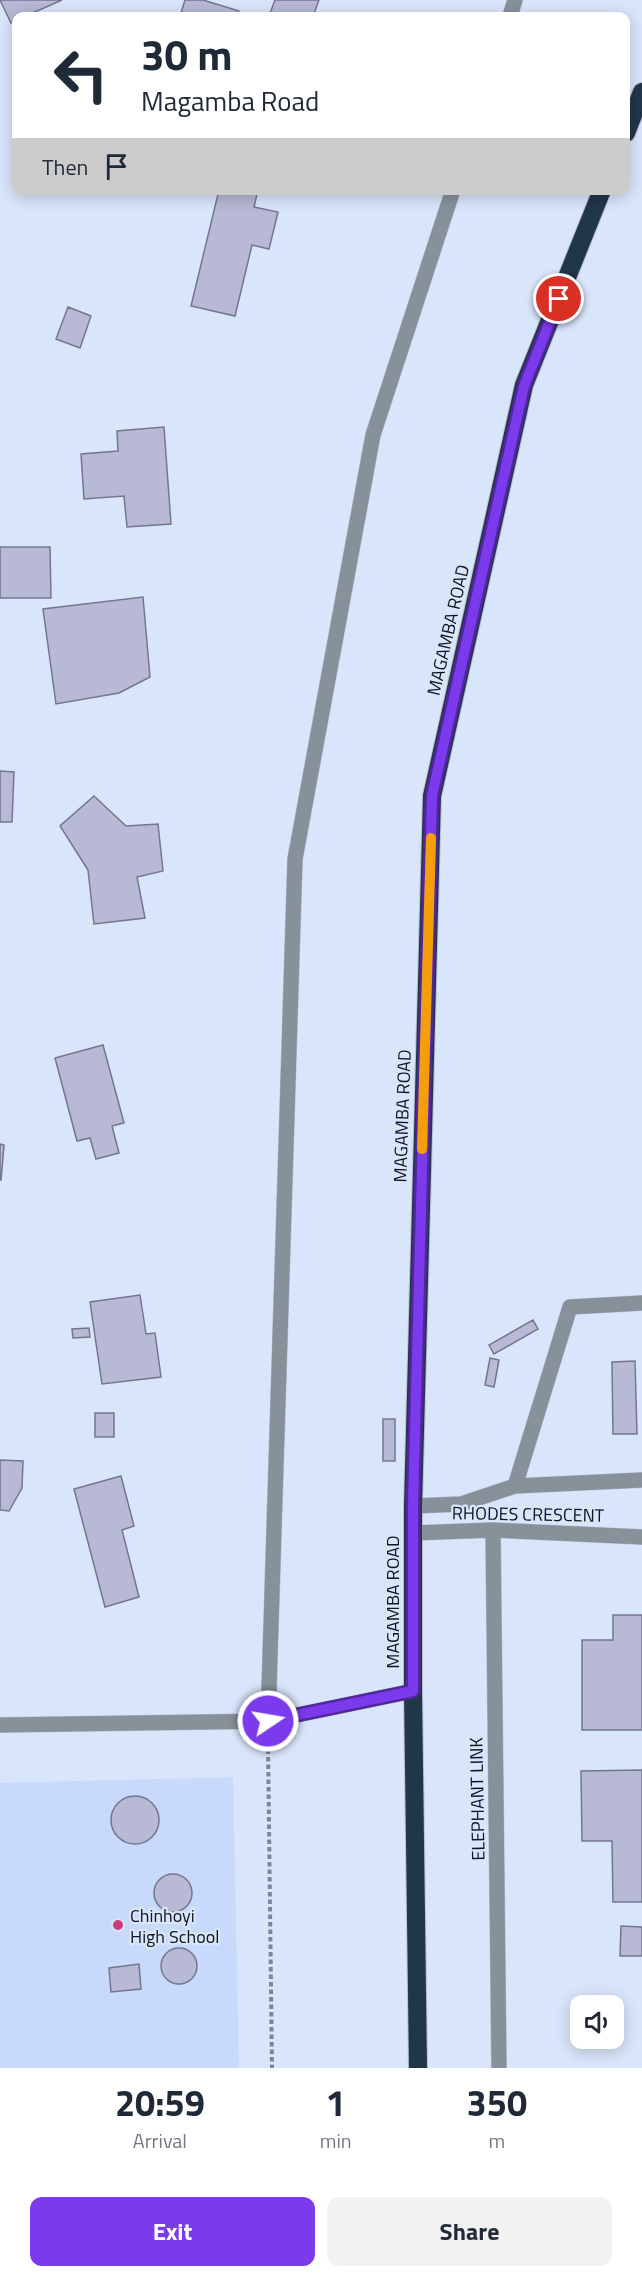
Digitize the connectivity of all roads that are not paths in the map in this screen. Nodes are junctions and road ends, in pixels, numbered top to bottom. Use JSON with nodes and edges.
{"nodes":[{"id":1,"x":642,"y":92,"type":"edge"},
{"id":2,"x":630,"y":123,"type":"edge"},
{"id":3,"x":451,"y":195,"type":"edge"},
{"id":4,"x":600,"y":195,"type":"edge"},
{"id":5,"x":642,"y":1303,"type":"edge"},
{"id":6,"x":642,"y":1480,"type":"edge"},
{"id":7,"x":515,"y":1486,"type":"junction"},
{"id":8,"x":413,"y":1506,"type":"junction"},
{"id":9,"x":493,"y":1530,"type":"junction"},
{"id":10,"x":413,"y":1533,"type":"junction"},
{"id":11,"x":642,"y":1537,"type":"edge"},
{"id":12,"x":413,"y":1691,"type":"junction"},
{"id":13,"x":268,"y":1721,"type":"junction"},
{"id":14,"x":0,"y":1725,"type":"edge"},
{"id":15,"x":418,"y":2068,"type":"edge"},
{"id":16,"x":499,"y":2068,"type":"edge"}],
"edges":[{"from":1,"to":2,"type":"highway"},
{"from":3,"to":13,"type":"street"},
{"from":4,"to":8,"type":"highway","name":"MAGAMBA ROAD"},
{"from":5,"to":7,"type":"street"},
{"from":6,"to":7,"type":"street"},
{"from":7,"to":8,"type":"street"},
{"from":8,"to":10,"type":"highway","name":"MAGAMBA ROAD"},
{"from":9,"to":10,"type":"street","name":"RHODES CRESCENT"},
{"from":9,"to":11,"type":"street","name":"RHODES CRESCENT"},
{"from":9,"to":16,"type":"street","name":"ELEPHANT LINK"},
{"from":10,"to":12,"type":"highway","name":"MAGAMBA ROAD"},
{"from":12,"to":13,"type":"street"},
{"from":12,"to":15,"type":"highway","name":"MAGAMBA ROAD"},
{"from":13,"to":14,"type":"street"}]}
